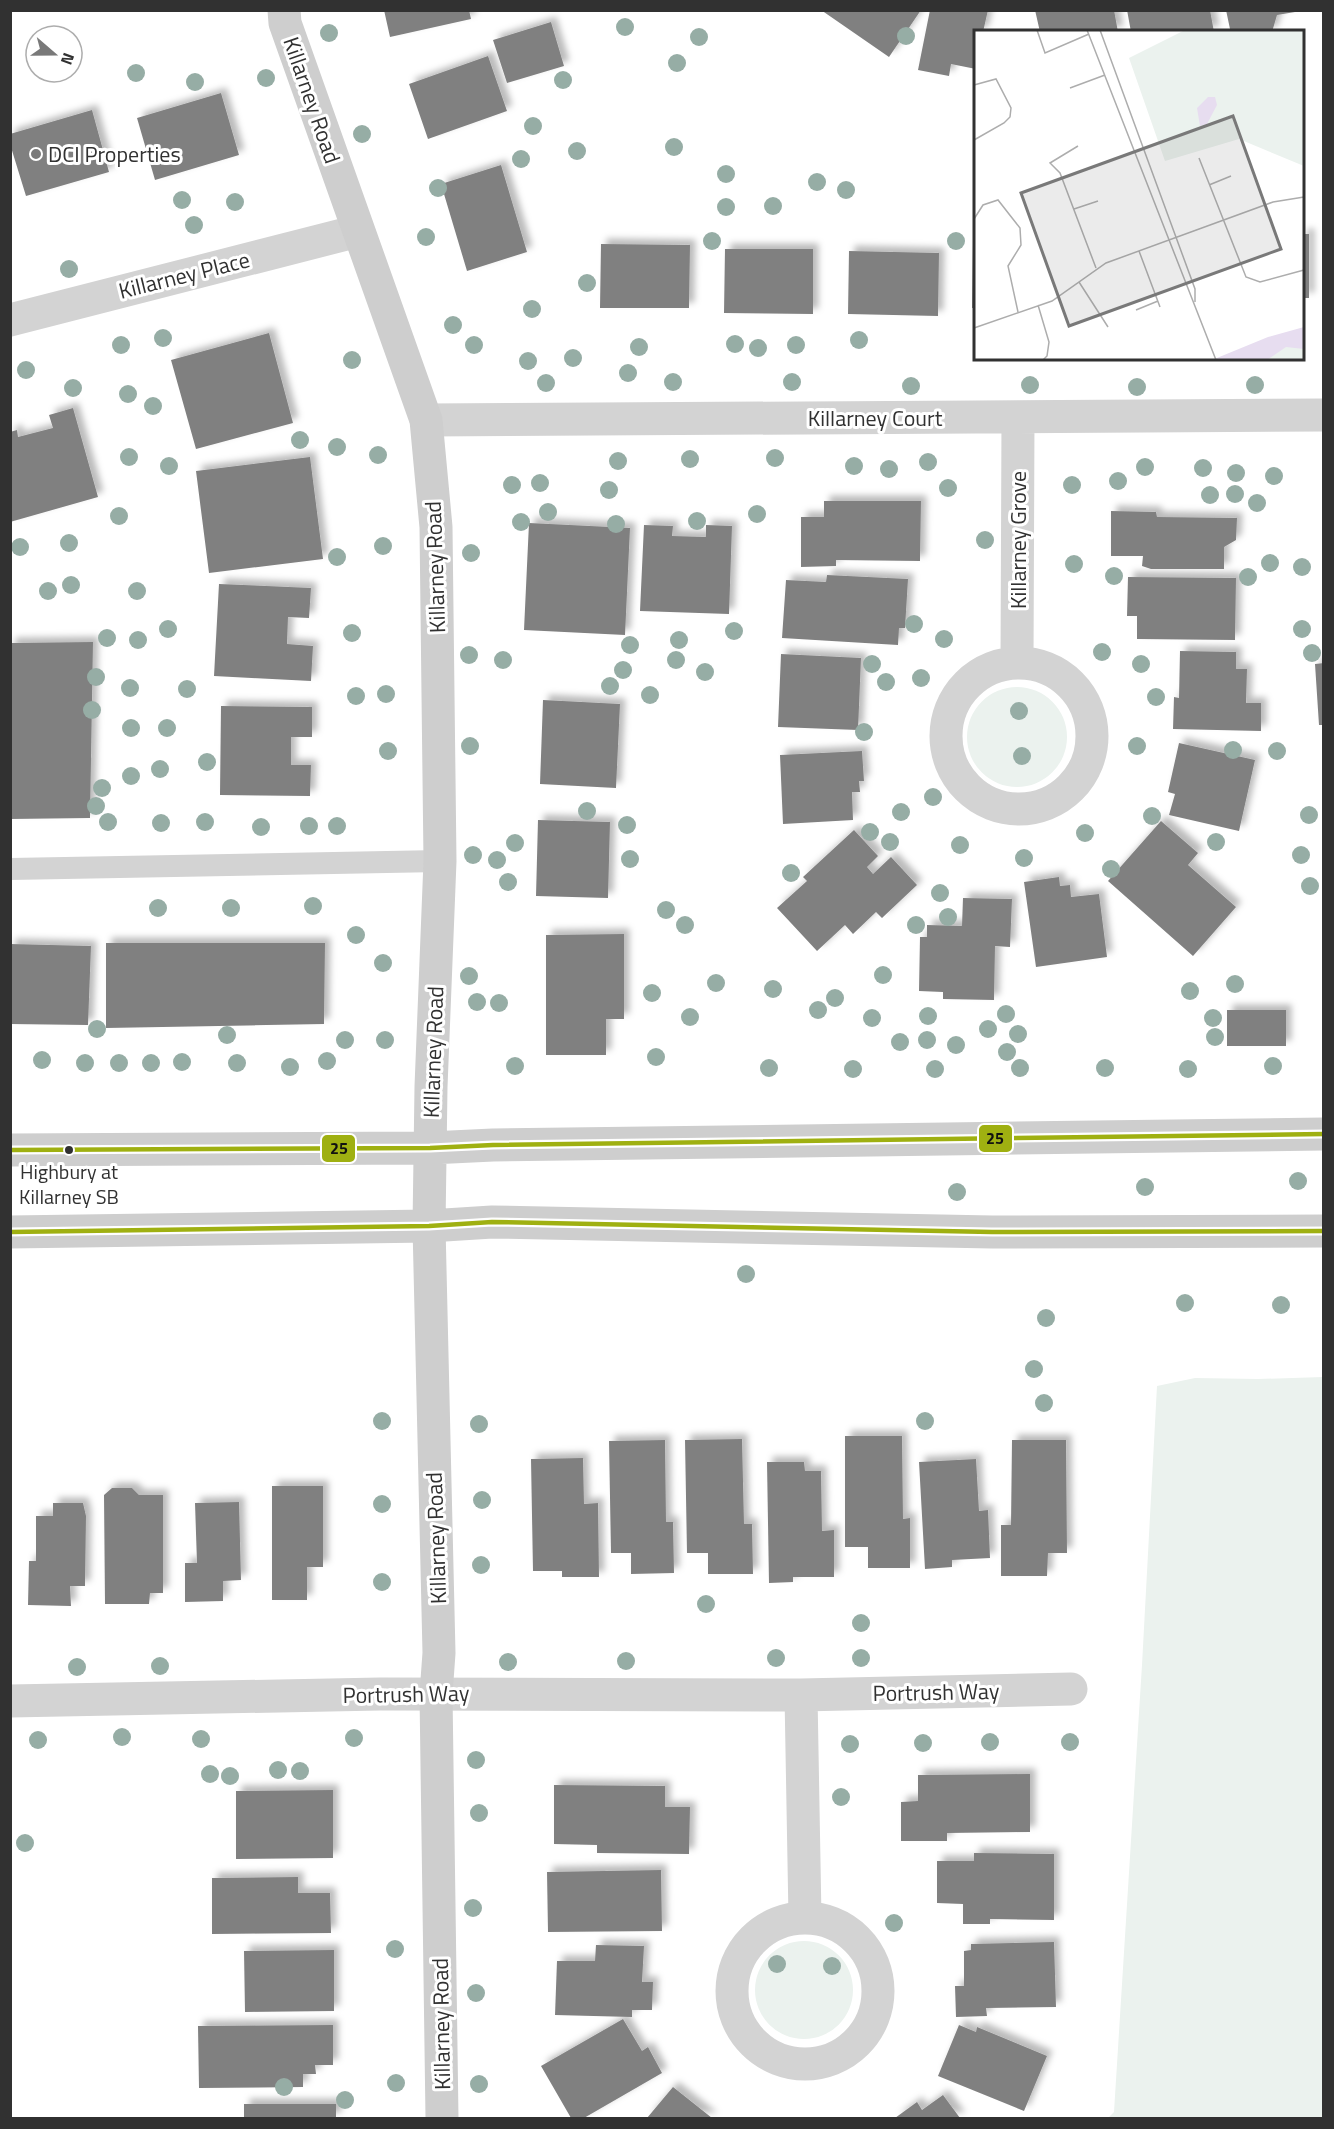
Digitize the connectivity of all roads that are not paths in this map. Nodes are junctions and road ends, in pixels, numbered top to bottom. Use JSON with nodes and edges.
{"nodes":[{"id":1,"x":284,"y":10,"type":"edge"},
{"id":2,"x":358,"y":231,"type":"junction"},
{"id":3,"x":10,"y":320,"type":"edge"},
{"id":4,"x":1323,"y":415,"type":"edge"},
{"id":5,"x":1018,"y":418,"type":"junction"},
{"id":6,"x":426,"y":420,"type":"junction"},
{"id":7,"x":1017,"y":663,"type":"junction"},
{"id":8,"x":440,"y":861,"type":"junction"},
{"id":9,"x":10,"y":869,"type":"edge"},
{"id":10,"x":1323,"y":1134,"type":"edge"},
{"id":11,"x":430,"y":1148,"type":"junction"},
{"id":12,"x":10,"y":1150,"type":"edge"},
{"id":13,"x":429,"y":1226,"type":"junction"},
{"id":14,"x":1323,"y":1230,"type":"edge"},
{"id":15,"x":10,"y":1233,"type":"edge"},
{"id":16,"x":1071,"y":1689,"type":"dead end"},
{"id":17,"x":436,"y":1694,"type":"junction"},
{"id":18,"x":801,"y":1695,"type":"junction"},
{"id":19,"x":10,"y":1701,"type":"edge"},
{"id":20,"x":805,"y":1918,"type":"junction"},
{"id":21,"x":442,"y":2118,"type":"edge"}],
"edges":[{"from":1,"to":2,"type":"main road","name":"Killarney Road"},
{"from":2,"to":3,"type":"street","name":"Killarney Place"},
{"from":2,"to":6,"type":"main road","name":"Killarney Road"},
{"from":4,"to":5,"type":"street","name":"Killarney Court"},
{"from":5,"to":6,"type":"street","name":"Killarney Court"},
{"from":5,"to":7,"type":"street","name":"Killarney Grove"},
{"from":6,"to":8,"type":"main road","name":"Killarney Road"},
{"from":7,"to":7,"type":"street"},
{"from":8,"to":9,"type":"lane"},
{"from":8,"to":11,"type":"main road","name":"Killarney Road"},
{"from":10,"to":11,"type":"main road"},
{"from":11,"to":12,"type":"main road"},
{"from":11,"to":13,"type":"main road","name":"Killarney Road"},
{"from":13,"to":14,"type":"main road"},
{"from":13,"to":15,"type":"main road"},
{"from":13,"to":17,"type":"main road","name":"Killarney Road"},
{"from":16,"to":18,"type":"street","name":"Portrush Way"},
{"from":17,"to":18,"type":"street","name":"Portrush Way"},
{"from":17,"to":19,"type":"street","name":"Portrush Way"},
{"from":17,"to":21,"type":"main road","name":"Killarney Road"},
{"from":18,"to":20,"type":"street"},
{"from":20,"to":20,"type":"street"}]}
